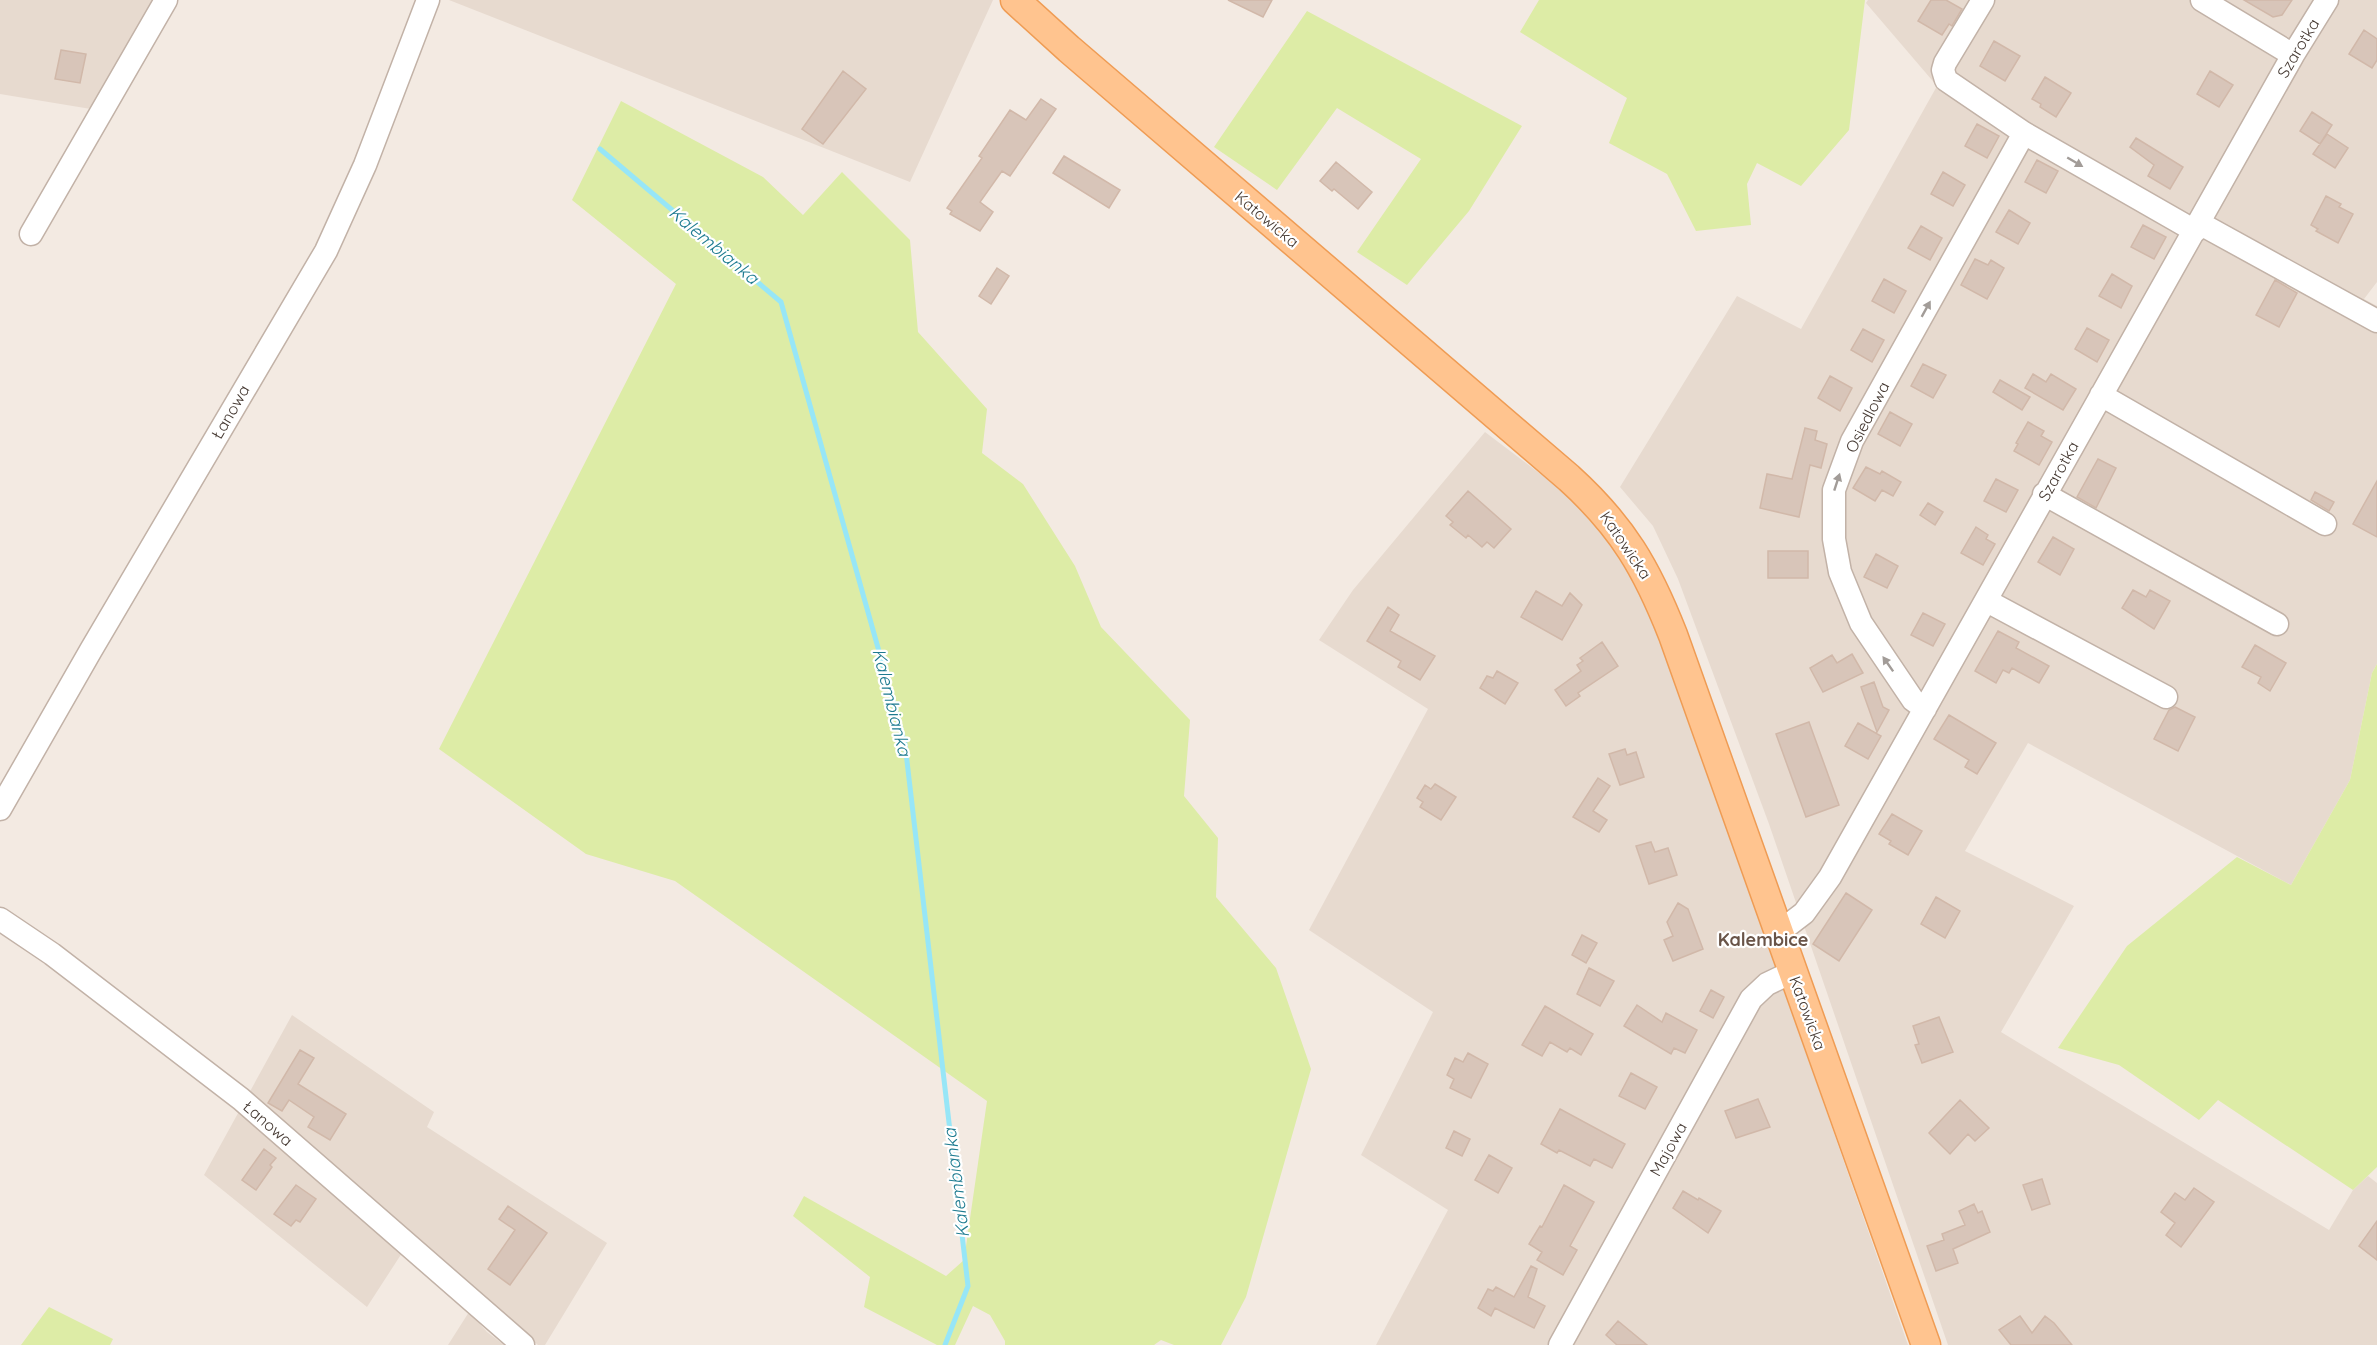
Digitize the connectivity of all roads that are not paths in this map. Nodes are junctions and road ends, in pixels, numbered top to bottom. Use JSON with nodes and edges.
{"nodes":[{"id":1,"x":166,"y":0,"type":"edge"},
{"id":2,"x":428,"y":0,"type":"edge"},
{"id":3,"x":1015,"y":0,"type":"edge"},
{"id":4,"x":1983,"y":0,"type":"edge"},
{"id":5,"x":2202,"y":0,"type":"edge"},
{"id":6,"x":2327,"y":0,"type":"edge"},
{"id":7,"x":2293,"y":55,"type":"junction"},
{"id":8,"x":2024,"y":133,"type":"junction"},
{"id":9,"x":2197,"y":227,"type":"junction"},
{"id":10,"x":31,"y":234,"type":"dead end"},
{"id":11,"x":2377,"y":321,"type":"edge"},
{"id":12,"x":2101,"y":395,"type":"junction"},
{"id":13,"x":2044,"y":494,"type":"junction"},
{"id":14,"x":2325,"y":524,"type":"dead end"},
{"id":15,"x":1987,"y":601,"type":"junction"},
{"id":16,"x":2277,"y":624,"type":"dead end"},
{"id":17,"x":2166,"y":697,"type":"dead end"},
{"id":18,"x":1925,"y":709,"type":"junction"},
{"id":19,"x":0,"y":809,"type":"edge"},
{"id":20,"x":0,"y":919,"type":"edge"},
{"id":21,"x":1778,"y":933,"type":"junction"},
{"id":22,"x":1792,"y":972,"type":"junction"},
{"id":23,"x":523,"y":1345,"type":"edge"},
{"id":24,"x":1561,"y":1345,"type":"edge"},
{"id":25,"x":1926,"y":1345,"type":"edge"}],
"edges":[{"from":1,"to":10,"type":"street"},
{"from":2,"to":19,"type":"street","name":"Łanowa"},
{"from":3,"to":21,"type":"main road","name":"Katowicka"},
{"from":4,"to":8,"type":"street"},
{"from":5,"to":7,"type":"street"},
{"from":6,"to":7,"type":"street","name":"Szarotka"},
{"from":7,"to":9,"type":"street","name":"Szarotka"},
{"from":8,"to":9,"type":"street","one_way":true},
{"from":18,"to":8,"type":"street","name":"Osiedlowa","one_way":true},
{"from":9,"to":11,"type":"street"},
{"from":9,"to":12,"type":"street","name":"Szarotka"},
{"from":12,"to":13,"type":"street","name":"Szarotka"},
{"from":12,"to":14,"type":"street"},
{"from":13,"to":15,"type":"street","name":"Szarotka"},
{"from":13,"to":16,"type":"street"},
{"from":15,"to":17,"type":"street"},
{"from":15,"to":18,"type":"street","name":"Szarotka"},
{"from":18,"to":21,"type":"street","name":"Szarotka"},
{"from":20,"to":23,"type":"street","name":"Łanowa"},
{"from":21,"to":22,"type":"main road","name":"Katowicka"},
{"from":22,"to":24,"type":"street","name":"Majowa"},
{"from":22,"to":25,"type":"main road","name":"Katowicka"}]}
